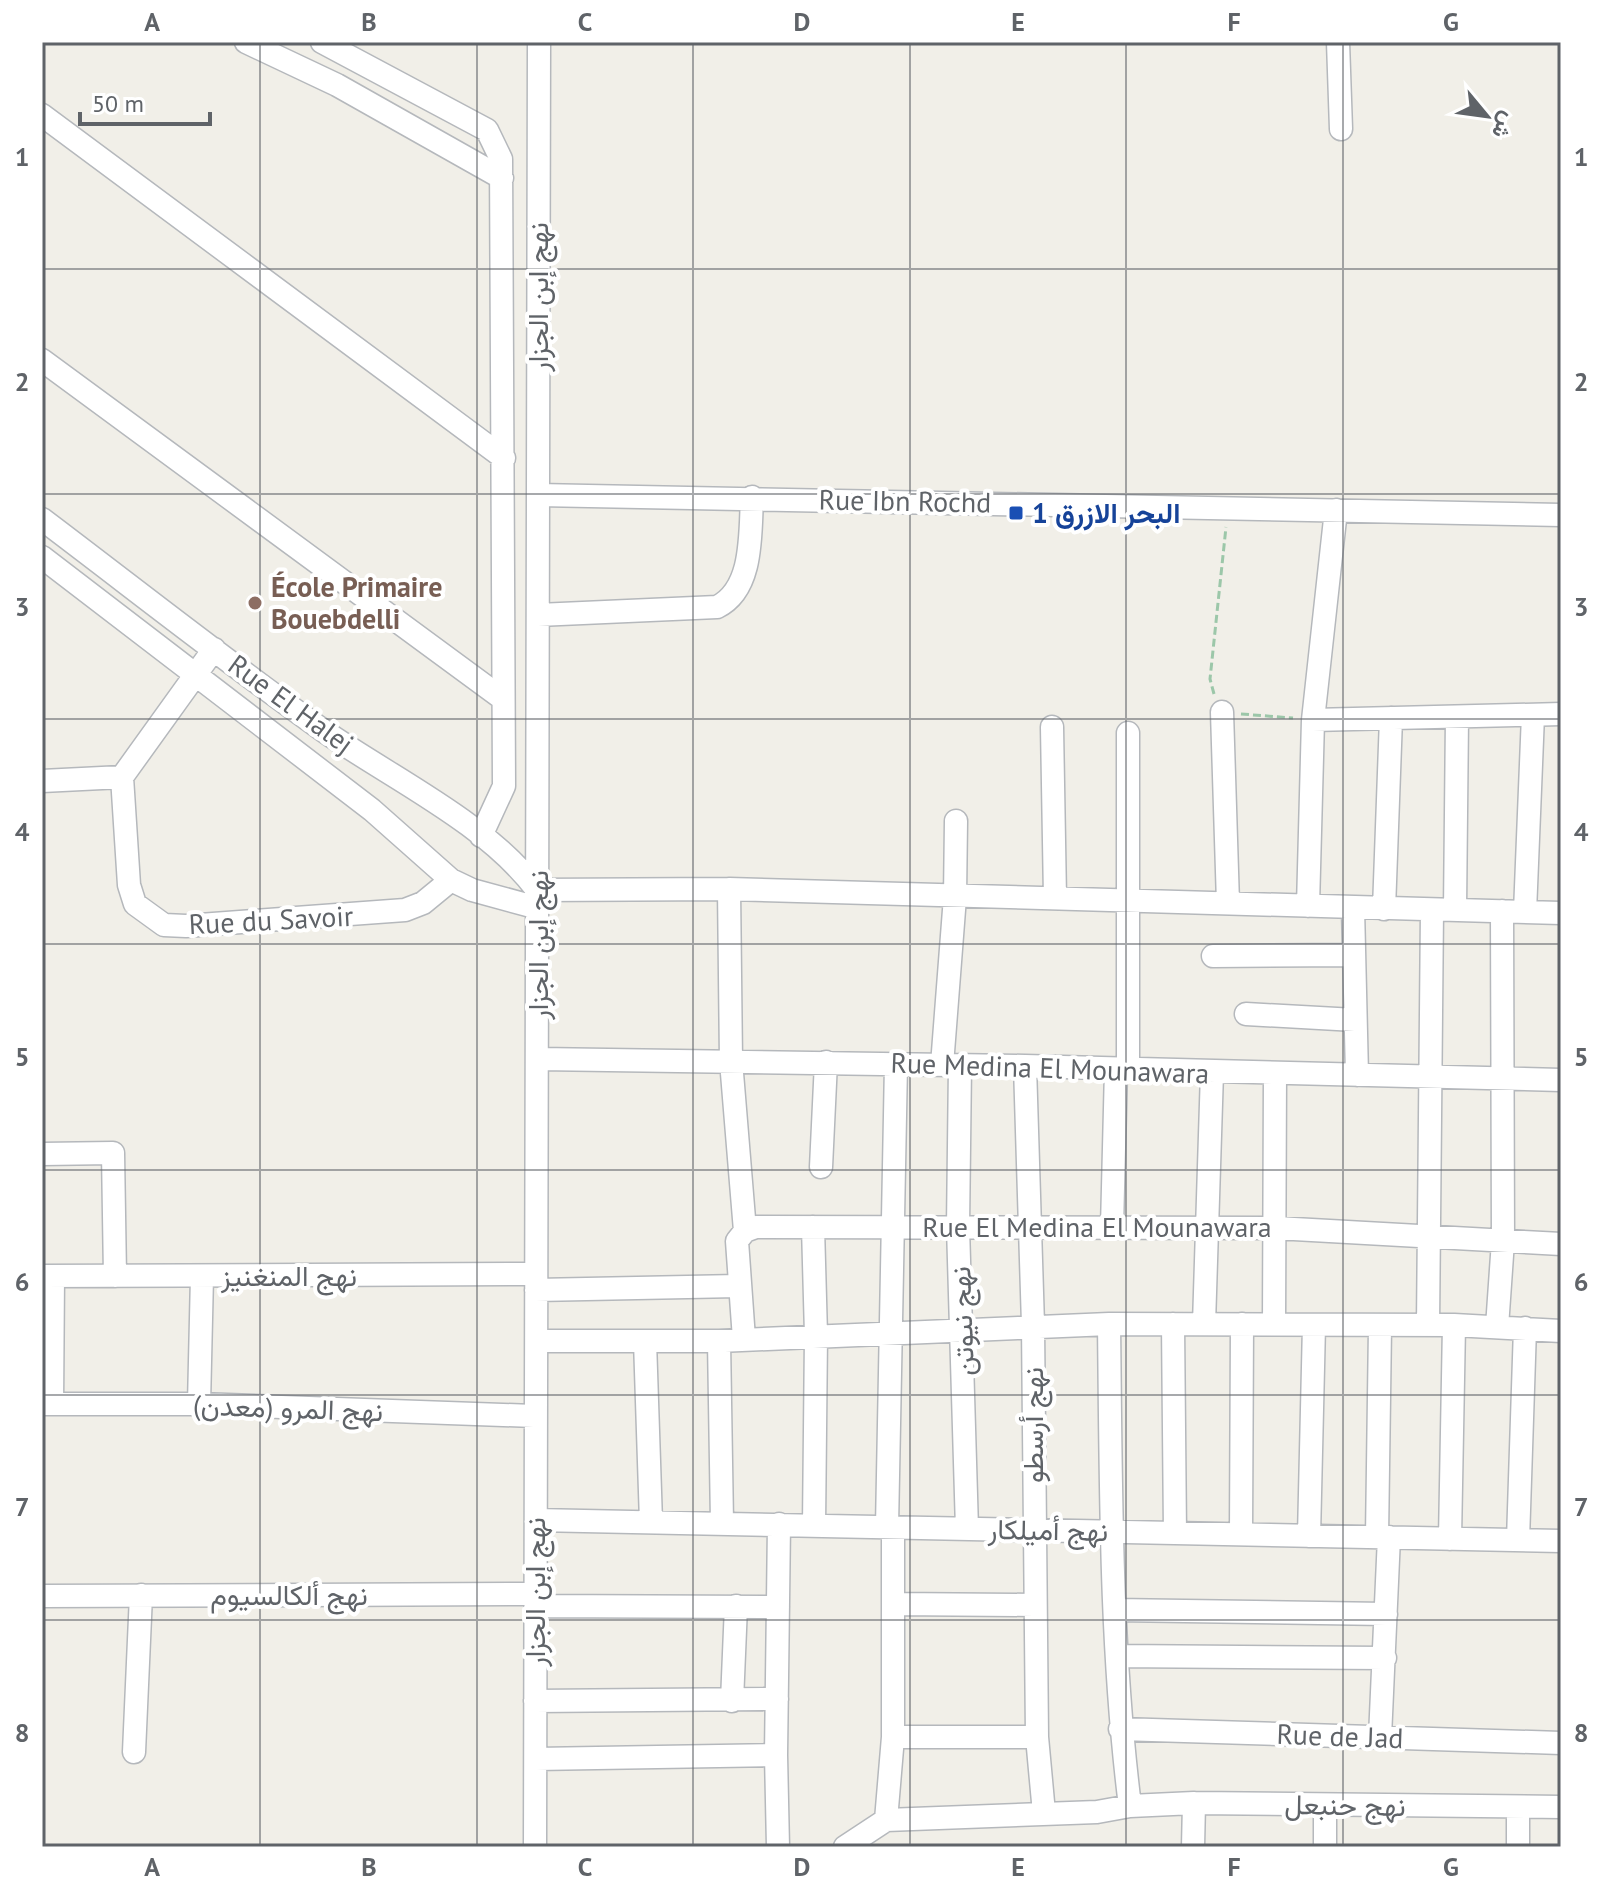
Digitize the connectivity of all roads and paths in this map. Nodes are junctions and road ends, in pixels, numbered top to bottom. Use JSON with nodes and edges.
{"nodes":[{"id":1,"x":246,"y":42,"type":"edge"},
{"id":2,"x":322,"y":42,"type":"edge"},
{"id":3,"x":539,"y":42,"type":"edge"},
{"id":4,"x":1338,"y":42,"type":"edge"},
{"id":5,"x":42,"y":115,"type":"edge"},
{"id":6,"x":1341,"y":129,"type":"dead end"},
{"id":7,"x":502,"y":178,"type":"junction"},
{"id":8,"x":42,"y":360,"type":"edge"},
{"id":9,"x":504,"y":458,"type":"junction"},
{"id":10,"x":538,"y":495,"type":"junction"},
{"id":11,"x":752,"y":497,"type":"junction"},
{"id":12,"x":1228,"y":507,"type":"junction"},
{"id":13,"x":1336,"y":510,"type":"junction"},
{"id":14,"x":1561,"y":515,"type":"edge"},
{"id":15,"x":42,"y":519,"type":"edge"},
{"id":16,"x":42,"y":557,"type":"edge"},
{"id":17,"x":538,"y":615,"type":"junction"},
{"id":18,"x":214,"y":649,"type":"junction"},
{"id":19,"x":194,"y":674,"type":"junction"},
{"id":20,"x":503,"y":699,"type":"junction"},
{"id":21,"x":1222,"y":712,"type":"junction"},
{"id":22,"x":1561,"y":714,"type":"edge"},
{"id":23,"x":1533,"y":715,"type":"junction"},
{"id":24,"x":1457,"y":717,"type":"junction"},
{"id":25,"x":1391,"y":718,"type":"junction"},
{"id":26,"x":1313,"y":720,"type":"junction"},
{"id":27,"x":1052,"y":727,"type":"dead end"},
{"id":28,"x":1128,"y":733,"type":"dead end"},
{"id":29,"x":122,"y":777,"type":"junction"},
{"id":30,"x":42,"y":781,"type":"edge"},
{"id":31,"x":956,"y":821,"type":"dead end"},
{"id":32,"x":481,"y":836,"type":"junction"},
{"id":33,"x":451,"y":880,"type":"junction"},
{"id":34,"x":729,"y":889,"type":"junction"},
{"id":35,"x":955,"y":897,"type":"junction"},
{"id":36,"x":1055,"y":898,"type":"junction"},
{"id":37,"x":538,"y":899,"type":"junction"},
{"id":38,"x":1130,"y":899,"type":"junction"},
{"id":39,"x":1228,"y":903,"type":"junction"},
{"id":40,"x":1308,"y":906,"type":"junction"},
{"id":41,"x":1353,"y":908,"type":"junction"},
{"id":42,"x":1384,"y":909,"type":"junction"},
{"id":43,"x":1432,"y":910,"type":"junction"},
{"id":44,"x":1455,"y":910,"type":"junction"},
{"id":45,"x":1502,"y":911,"type":"junction"},
{"id":46,"x":1525,"y":912,"type":"junction"},
{"id":47,"x":1561,"y":913,"type":"edge"},
{"id":48,"x":1354,"y":955,"type":"junction"},
{"id":49,"x":1213,"y":956,"type":"dead end"},
{"id":50,"x":1246,"y":1014,"type":"dead end"},
{"id":51,"x":1355,"y":1020,"type":"junction"},
{"id":52,"x":539,"y":1059,"type":"junction"},
{"id":53,"x":731,"y":1061,"type":"junction"},
{"id":54,"x":826,"y":1062,"type":"junction"},
{"id":55,"x":896,"y":1064,"type":"junction"},
{"id":56,"x":951,"y":1065,"type":"junction"},
{"id":57,"x":1025,"y":1066,"type":"junction"},
{"id":58,"x":1122,"y":1069,"type":"junction"},
{"id":59,"x":1212,"y":1072,"type":"junction"},
{"id":60,"x":1275,"y":1074,"type":"junction"},
{"id":61,"x":1357,"y":1075,"type":"junction"},
{"id":62,"x":1433,"y":1076,"type":"junction"},
{"id":63,"x":1503,"y":1080,"type":"junction"},
{"id":64,"x":1561,"y":1080,"type":"edge"},
{"id":65,"x":42,"y":1154,"type":"edge"},
{"id":66,"x":821,"y":1167,"type":"dead end"},
{"id":67,"x":892,"y":1226,"type":"junction"},
{"id":68,"x":813,"y":1227,"type":"junction"},
{"id":69,"x":958,"y":1227,"type":"junction"},
{"id":70,"x":1029,"y":1227,"type":"junction"},
{"id":71,"x":1112,"y":1227,"type":"junction"},
{"id":72,"x":1209,"y":1227,"type":"junction"},
{"id":73,"x":1276,"y":1228,"type":"junction"},
{"id":74,"x":745,"y":1231,"type":"junction"},
{"id":75,"x":1428,"y":1235,"type":"junction"},
{"id":76,"x":1503,"y":1241,"type":"junction"},
{"id":77,"x":1561,"y":1244,"type":"edge"},
{"id":78,"x":48,"y":1276,"type":"edge"},
{"id":79,"x":115,"y":1276,"type":"junction"},
{"id":80,"x":202,"y":1276,"type":"junction"},
{"id":81,"x":536,"y":1282,"type":"junction"},
{"id":82,"x":738,"y":1286,"type":"junction"},
{"id":83,"x":1109,"y":1324,"type":"junction"},
{"id":84,"x":1173,"y":1324,"type":"junction"},
{"id":85,"x":1204,"y":1324,"type":"junction"},
{"id":86,"x":1242,"y":1324,"type":"junction"},
{"id":87,"x":1274,"y":1324,"type":"junction"},
{"id":88,"x":1033,"y":1325,"type":"junction"},
{"id":89,"x":1314,"y":1325,"type":"junction"},
{"id":90,"x":1428,"y":1325,"type":"junction"},
{"id":91,"x":1454,"y":1325,"type":"junction"},
{"id":92,"x":964,"y":1327,"type":"junction"},
{"id":93,"x":1380,"y":1327,"type":"junction"},
{"id":94,"x":1497,"y":1327,"type":"junction"},
{"id":95,"x":1525,"y":1328,"type":"junction"},
{"id":96,"x":892,"y":1331,"type":"junction"},
{"id":97,"x":1561,"y":1331,"type":"edge"},
{"id":98,"x":816,"y":1335,"type":"junction"},
{"id":99,"x":744,"y":1339,"type":"junction"},
{"id":100,"x":537,"y":1341,"type":"junction"},
{"id":101,"x":645,"y":1341,"type":"junction"},
{"id":102,"x":719,"y":1341,"type":"junction"},
{"id":103,"x":47,"y":1404,"type":"edge"},
{"id":104,"x":199,"y":1404,"type":"junction"},
{"id":105,"x":534,"y":1416,"type":"junction"},
{"id":106,"x":536,"y":1520,"type":"junction"},
{"id":107,"x":651,"y":1522,"type":"junction"},
{"id":108,"x":722,"y":1523,"type":"junction"},
{"id":109,"x":779,"y":1524,"type":"junction"},
{"id":110,"x":814,"y":1525,"type":"junction"},
{"id":111,"x":890,"y":1527,"type":"junction"},
{"id":112,"x":967,"y":1529,"type":"junction"},
{"id":113,"x":1033,"y":1530,"type":"junction"},
{"id":114,"x":1112,"y":1531,"type":"junction"},
{"id":115,"x":1175,"y":1533,"type":"junction"},
{"id":116,"x":1241,"y":1534,"type":"junction"},
{"id":117,"x":1309,"y":1536,"type":"junction"},
{"id":118,"x":1383,"y":1537,"type":"junction"},
{"id":119,"x":1450,"y":1539,"type":"junction"},
{"id":120,"x":1518,"y":1540,"type":"junction"},
{"id":121,"x":1561,"y":1541,"type":"edge"},
{"id":122,"x":141,"y":1595,"type":"junction"},
{"id":123,"x":42,"y":1596,"type":"edge"},
{"id":124,"x":536,"y":1600,"type":"junction"},
{"id":125,"x":893,"y":1604,"type":"junction"},
{"id":126,"x":1034,"y":1605,"type":"junction"},
{"id":127,"x":736,"y":1606,"type":"junction"},
{"id":128,"x":778,"y":1607,"type":"junction"},
{"id":129,"x":1115,"y":1610,"type":"junction"},
{"id":130,"x":1386,"y":1614,"type":"junction"},
{"id":131,"x":1117,"y":1656,"type":"junction"},
{"id":132,"x":1385,"y":1658,"type":"junction"},
{"id":133,"x":777,"y":1699,"type":"junction"},
{"id":134,"x":535,"y":1701,"type":"junction"},
{"id":135,"x":732,"y":1701,"type":"junction"},
{"id":136,"x":1120,"y":1729,"type":"junction"},
{"id":137,"x":893,"y":1737,"type":"junction"},
{"id":138,"x":1037,"y":1737,"type":"junction"},
{"id":139,"x":1380,"y":1737,"type":"junction"},
{"id":140,"x":1561,"y":1743,"type":"edge"},
{"id":141,"x":134,"y":1752,"type":"dead end"},
{"id":142,"x":776,"y":1755,"type":"junction"},
{"id":143,"x":536,"y":1759,"type":"junction"},
{"id":144,"x":1194,"y":1803,"type":"junction"},
{"id":145,"x":1325,"y":1805,"type":"junction"},
{"id":146,"x":1130,"y":1806,"type":"junction"},
{"id":147,"x":1518,"y":1807,"type":"junction"},
{"id":148,"x":1561,"y":1807,"type":"edge"},
{"id":149,"x":1044,"y":1813,"type":"junction"},
{"id":150,"x":886,"y":1820,"type":"junction"},
{"id":151,"x":535,"y":1847,"type":"edge"},
{"id":152,"x":778,"y":1847,"type":"edge"},
{"id":153,"x":845,"y":1847,"type":"edge"},
{"id":154,"x":1193,"y":1847,"type":"edge"},
{"id":155,"x":1325,"y":1847,"type":"edge"},
{"id":156,"x":1518,"y":1847,"type":"edge"}],
"edges":[{"from":1,"to":7,"type":"street"},
{"from":2,"to":7,"type":"street"},
{"from":3,"to":10,"type":"street","name":"نهج إبن الجزار"},
{"from":4,"to":6,"type":"street"},
{"from":5,"to":9,"type":"street"},
{"from":7,"to":9,"type":"street"},
{"from":8,"to":20,"type":"street"},
{"from":9,"to":20,"type":"street"},
{"from":10,"to":11,"type":"street","name":"Rue Ibn Rochd"},
{"from":10,"to":17,"type":"street","name":"نهج إبن الجزار"},
{"from":11,"to":12,"type":"street","name":"Rue Ibn Rochd"},
{"from":11,"to":17,"type":"street"},
{"from":12,"to":13,"type":"street","name":"Rue Ibn Rochd"},
{"from":12,"to":21,"type":"path"},
{"from":13,"to":14,"type":"street","name":"Rue Ibn Rochd"},
{"from":13,"to":26,"type":"street"},
{"from":15,"to":18,"type":"street","name":"Rue El Halej"},
{"from":16,"to":19,"type":"street","name":"Rue El Halej"},
{"from":17,"to":37,"type":"street","name":"نهج إبن الجزار"},
{"from":18,"to":19,"type":"street"},
{"from":18,"to":32,"type":"street","name":"Rue El Halej"},
{"from":19,"to":29,"type":"street"},
{"from":19,"to":33,"type":"street","name":"Rue El Halej"},
{"from":20,"to":32,"type":"street"},
{"from":21,"to":26,"type":"path"},
{"from":21,"to":39,"type":"street"},
{"from":22,"to":23,"type":"street"},
{"from":23,"to":24,"type":"street"},
{"from":23,"to":46,"type":"street"},
{"from":24,"to":25,"type":"street"},
{"from":24,"to":44,"type":"street"},
{"from":25,"to":26,"type":"street"},
{"from":25,"to":42,"type":"street"},
{"from":26,"to":40,"type":"street"},
{"from":27,"to":36,"type":"street"},
{"from":28,"to":38,"type":"street"},
{"from":29,"to":30,"type":"street"},
{"from":29,"to":33,"type":"street","name":"Rue du Savoir"},
{"from":31,"to":35,"type":"street","name":"نهج نيوتن"},
{"from":32,"to":37,"type":"street","name":"Rue El Halej"},
{"from":33,"to":37,"type":"street","name":"Rue El Halej"},
{"from":34,"to":35,"type":"street"},
{"from":34,"to":37,"type":"street"},
{"from":34,"to":53,"type":"street"},
{"from":35,"to":36,"type":"street"},
{"from":35,"to":56,"type":"street","name":"نهج نيوتن"},
{"from":36,"to":38,"type":"street"},
{"from":37,"to":52,"type":"street","name":"نهج إبن الجزار"},
{"from":38,"to":39,"type":"street"},
{"from":38,"to":58,"type":"street"},
{"from":39,"to":40,"type":"street"},
{"from":40,"to":41,"type":"street"},
{"from":41,"to":42,"type":"street"},
{"from":41,"to":48,"type":"street"},
{"from":42,"to":43,"type":"street"},
{"from":43,"to":44,"type":"street"},
{"from":43,"to":62,"type":"street"},
{"from":44,"to":45,"type":"street"},
{"from":45,"to":46,"type":"street"},
{"from":45,"to":63,"type":"street"},
{"from":46,"to":47,"type":"street"},
{"from":48,"to":49,"type":"street"},
{"from":48,"to":51,"type":"street"},
{"from":50,"to":51,"type":"street"},
{"from":51,"to":61,"type":"street"},
{"from":52,"to":53,"type":"street","name":"Rue Medina El Mounawara"},
{"from":52,"to":81,"type":"street","name":"نهج إبن الجزار"},
{"from":53,"to":54,"type":"street","name":"Rue Medina El Mounawara"},
{"from":53,"to":74,"type":"street"},
{"from":54,"to":55,"type":"street","name":"Rue Medina El Mounawara"},
{"from":54,"to":66,"type":"street"},
{"from":55,"to":56,"type":"street","name":"Rue Medina El Mounawara"},
{"from":55,"to":67,"type":"street"},
{"from":56,"to":57,"type":"street","name":"Rue Medina El Mounawara"},
{"from":56,"to":69,"type":"street","name":"نهج نيوتن"},
{"from":57,"to":58,"type":"street","name":"Rue Medina El Mounawara"},
{"from":57,"to":70,"type":"street","name":"نهج أرسطو"},
{"from":58,"to":59,"type":"street","name":"Rue Medina El Mounawara"},
{"from":58,"to":71,"type":"street"},
{"from":59,"to":60,"type":"street","name":"Rue Medina El Mounawara"},
{"from":59,"to":72,"type":"street"},
{"from":60,"to":61,"type":"street","name":"Rue Medina El Mounawara"},
{"from":60,"to":73,"type":"street"},
{"from":61,"to":62,"type":"street","name":"Rue Medina El Mounawara"},
{"from":62,"to":63,"type":"street","name":"Rue Medina El Mounawara"},
{"from":62,"to":75,"type":"street"},
{"from":63,"to":64,"type":"street","name":"Rue Medina El Mounawara"},
{"from":63,"to":76,"type":"street"},
{"from":65,"to":79,"type":"street"},
{"from":67,"to":68,"type":"street","name":"Rue El Medina El Mounawara"},
{"from":67,"to":69,"type":"street","name":"Rue El Medina El Mounawara"},
{"from":67,"to":96,"type":"street"},
{"from":68,"to":74,"type":"street","name":"Rue El Medina El Mounawara"},
{"from":68,"to":98,"type":"street"},
{"from":69,"to":70,"type":"street","name":"Rue El Medina El Mounawara"},
{"from":69,"to":92,"type":"street","name":"نهج نيوتن"},
{"from":70,"to":71,"type":"street","name":"Rue El Medina El Mounawara"},
{"from":70,"to":88,"type":"street","name":"نهج أرسطو"},
{"from":71,"to":72,"type":"street","name":"Rue El Medina El Mounawara"},
{"from":72,"to":73,"type":"street","name":"Rue El Medina El Mounawara"},
{"from":72,"to":85,"type":"street"},
{"from":73,"to":75,"type":"street","name":"Rue El Medina El Mounawara"},
{"from":73,"to":87,"type":"street"},
{"from":74,"to":82,"type":"street"},
{"from":75,"to":76,"type":"street","name":"Rue El Medina El Mounawara"},
{"from":75,"to":90,"type":"street"},
{"from":76,"to":77,"type":"street","name":"Rue El Medina El Mounawara"},
{"from":76,"to":94,"type":"street"},
{"from":78,"to":79,"type":"street","name":"نهج المنغنيز"},
{"from":78,"to":103,"type":"street"},
{"from":79,"to":80,"type":"street","name":"نهج المنغنيز"},
{"from":80,"to":81,"type":"street","name":"نهج المنغنيز"},
{"from":80,"to":104,"type":"street"},
{"from":81,"to":82,"type":"street","name":"نهج المنغنيز"},
{"from":81,"to":100,"type":"street","name":"نهج إبن الجزار"},
{"from":82,"to":99,"type":"street"},
{"from":83,"to":84,"type":"street"},
{"from":83,"to":88,"type":"street"},
{"from":83,"to":114,"type":"street"},
{"from":84,"to":85,"type":"street"},
{"from":84,"to":115,"type":"street"},
{"from":85,"to":86,"type":"street"},
{"from":86,"to":87,"type":"street"},
{"from":86,"to":116,"type":"street"},
{"from":87,"to":89,"type":"street"},
{"from":88,"to":92,"type":"street"},
{"from":88,"to":113,"type":"street","name":"نهج أرسطو"},
{"from":89,"to":93,"type":"street"},
{"from":89,"to":117,"type":"street"},
{"from":90,"to":91,"type":"street"},
{"from":90,"to":93,"type":"street"},
{"from":91,"to":94,"type":"street"},
{"from":91,"to":119,"type":"street"},
{"from":92,"to":96,"type":"street"},
{"from":92,"to":112,"type":"street","name":"نهج نيوتن"},
{"from":93,"to":118,"type":"street"},
{"from":94,"to":95,"type":"street"},
{"from":95,"to":97,"type":"street"},
{"from":95,"to":120,"type":"street"},
{"from":96,"to":98,"type":"street"},
{"from":96,"to":111,"type":"street"},
{"from":98,"to":99,"type":"street"},
{"from":98,"to":110,"type":"street"},
{"from":99,"to":102,"type":"street"},
{"from":100,"to":101,"type":"street"},
{"from":100,"to":105,"type":"street","name":"نهج إبن الجزار"},
{"from":101,"to":102,"type":"street"},
{"from":101,"to":107,"type":"street"},
{"from":102,"to":108,"type":"street"},
{"from":103,"to":104,"type":"street","name":"نهج المرو (معدن)"},
{"from":104,"to":105,"type":"street","name":"نهج المرو (معدن)"},
{"from":105,"to":106,"type":"street","name":"نهج إبن الجزار"},
{"from":106,"to":107,"type":"street","name":"نهج أميلكار"},
{"from":106,"to":124,"type":"street","name":"نهج إبن الجزار"},
{"from":107,"to":108,"type":"street","name":"نهج أميلكار"},
{"from":108,"to":109,"type":"street","name":"نهج أميلكار"},
{"from":109,"to":110,"type":"street","name":"نهج أميلكار"},
{"from":109,"to":128,"type":"street"},
{"from":110,"to":111,"type":"street","name":"نهج أميلكار"},
{"from":111,"to":112,"type":"street","name":"نهج أميلكار"},
{"from":111,"to":125,"type":"street"},
{"from":112,"to":113,"type":"street","name":"نهج أميلكار"},
{"from":113,"to":114,"type":"street","name":"نهج أميلكار"},
{"from":113,"to":126,"type":"street","name":"نهج أرسطو"},
{"from":114,"to":115,"type":"street","name":"نهج أميلكار"},
{"from":114,"to":129,"type":"street"},
{"from":115,"to":116,"type":"street","name":"نهج أميلكار"},
{"from":116,"to":117,"type":"street","name":"نهج أميلكار"},
{"from":117,"to":118,"type":"street","name":"نهج أميلكار"},
{"from":118,"to":119,"type":"street","name":"نهج أميلكار"},
{"from":118,"to":130,"type":"street"},
{"from":119,"to":120,"type":"street","name":"نهج أميلكار"},
{"from":120,"to":121,"type":"street","name":"نهج أميلكار"},
{"from":122,"to":123,"type":"street","name":"نهج ألكالسيوم"},
{"from":122,"to":124,"type":"street","name":"نهج ألكالسيوم"},
{"from":122,"to":141,"type":"street"},
{"from":124,"to":127,"type":"street","name":"نهج ألكالسيوم"},
{"from":124,"to":134,"type":"street","name":"نهج إبن الجزار"},
{"from":125,"to":126,"type":"street"},
{"from":125,"to":137,"type":"street"},
{"from":126,"to":138,"type":"street","name":"نهج أرسطو"},
{"from":127,"to":128,"type":"street","name":"نهج ألكالسيوم"},
{"from":127,"to":135,"type":"street"},
{"from":128,"to":133,"type":"street"},
{"from":129,"to":130,"type":"street"},
{"from":129,"to":131,"type":"street"},
{"from":130,"to":132,"type":"street"},
{"from":131,"to":132,"type":"street"},
{"from":131,"to":136,"type":"street"},
{"from":132,"to":139,"type":"street"},
{"from":133,"to":135,"type":"street"},
{"from":133,"to":142,"type":"street"},
{"from":134,"to":135,"type":"street"},
{"from":134,"to":143,"type":"street","name":"نهج إبن الجزار"},
{"from":136,"to":139,"type":"street","name":"Rue de Jad"},
{"from":136,"to":146,"type":"street"},
{"from":137,"to":138,"type":"street"},
{"from":137,"to":150,"type":"street"},
{"from":138,"to":149,"type":"street","name":"نهج أرسطو"},
{"from":139,"to":140,"type":"street","name":"Rue de Jad"},
{"from":142,"to":143,"type":"street"},
{"from":142,"to":152,"type":"street"},
{"from":143,"to":151,"type":"street","name":"نهج إبن الجزار"},
{"from":144,"to":145,"type":"street","name":"نهج حنبعل"},
{"from":144,"to":146,"type":"street","name":"نهج حنبعل"},
{"from":144,"to":154,"type":"street"},
{"from":145,"to":147,"type":"street","name":"نهج حنبعل"},
{"from":145,"to":155,"type":"street"},
{"from":146,"to":149,"type":"street","name":"نهج حنبعل"},
{"from":147,"to":148,"type":"street","name":"نهج حنبعل"},
{"from":147,"to":156,"type":"street"},
{"from":149,"to":150,"type":"street","name":"نهج حنبعل"},
{"from":150,"to":153,"type":"street"}]}
